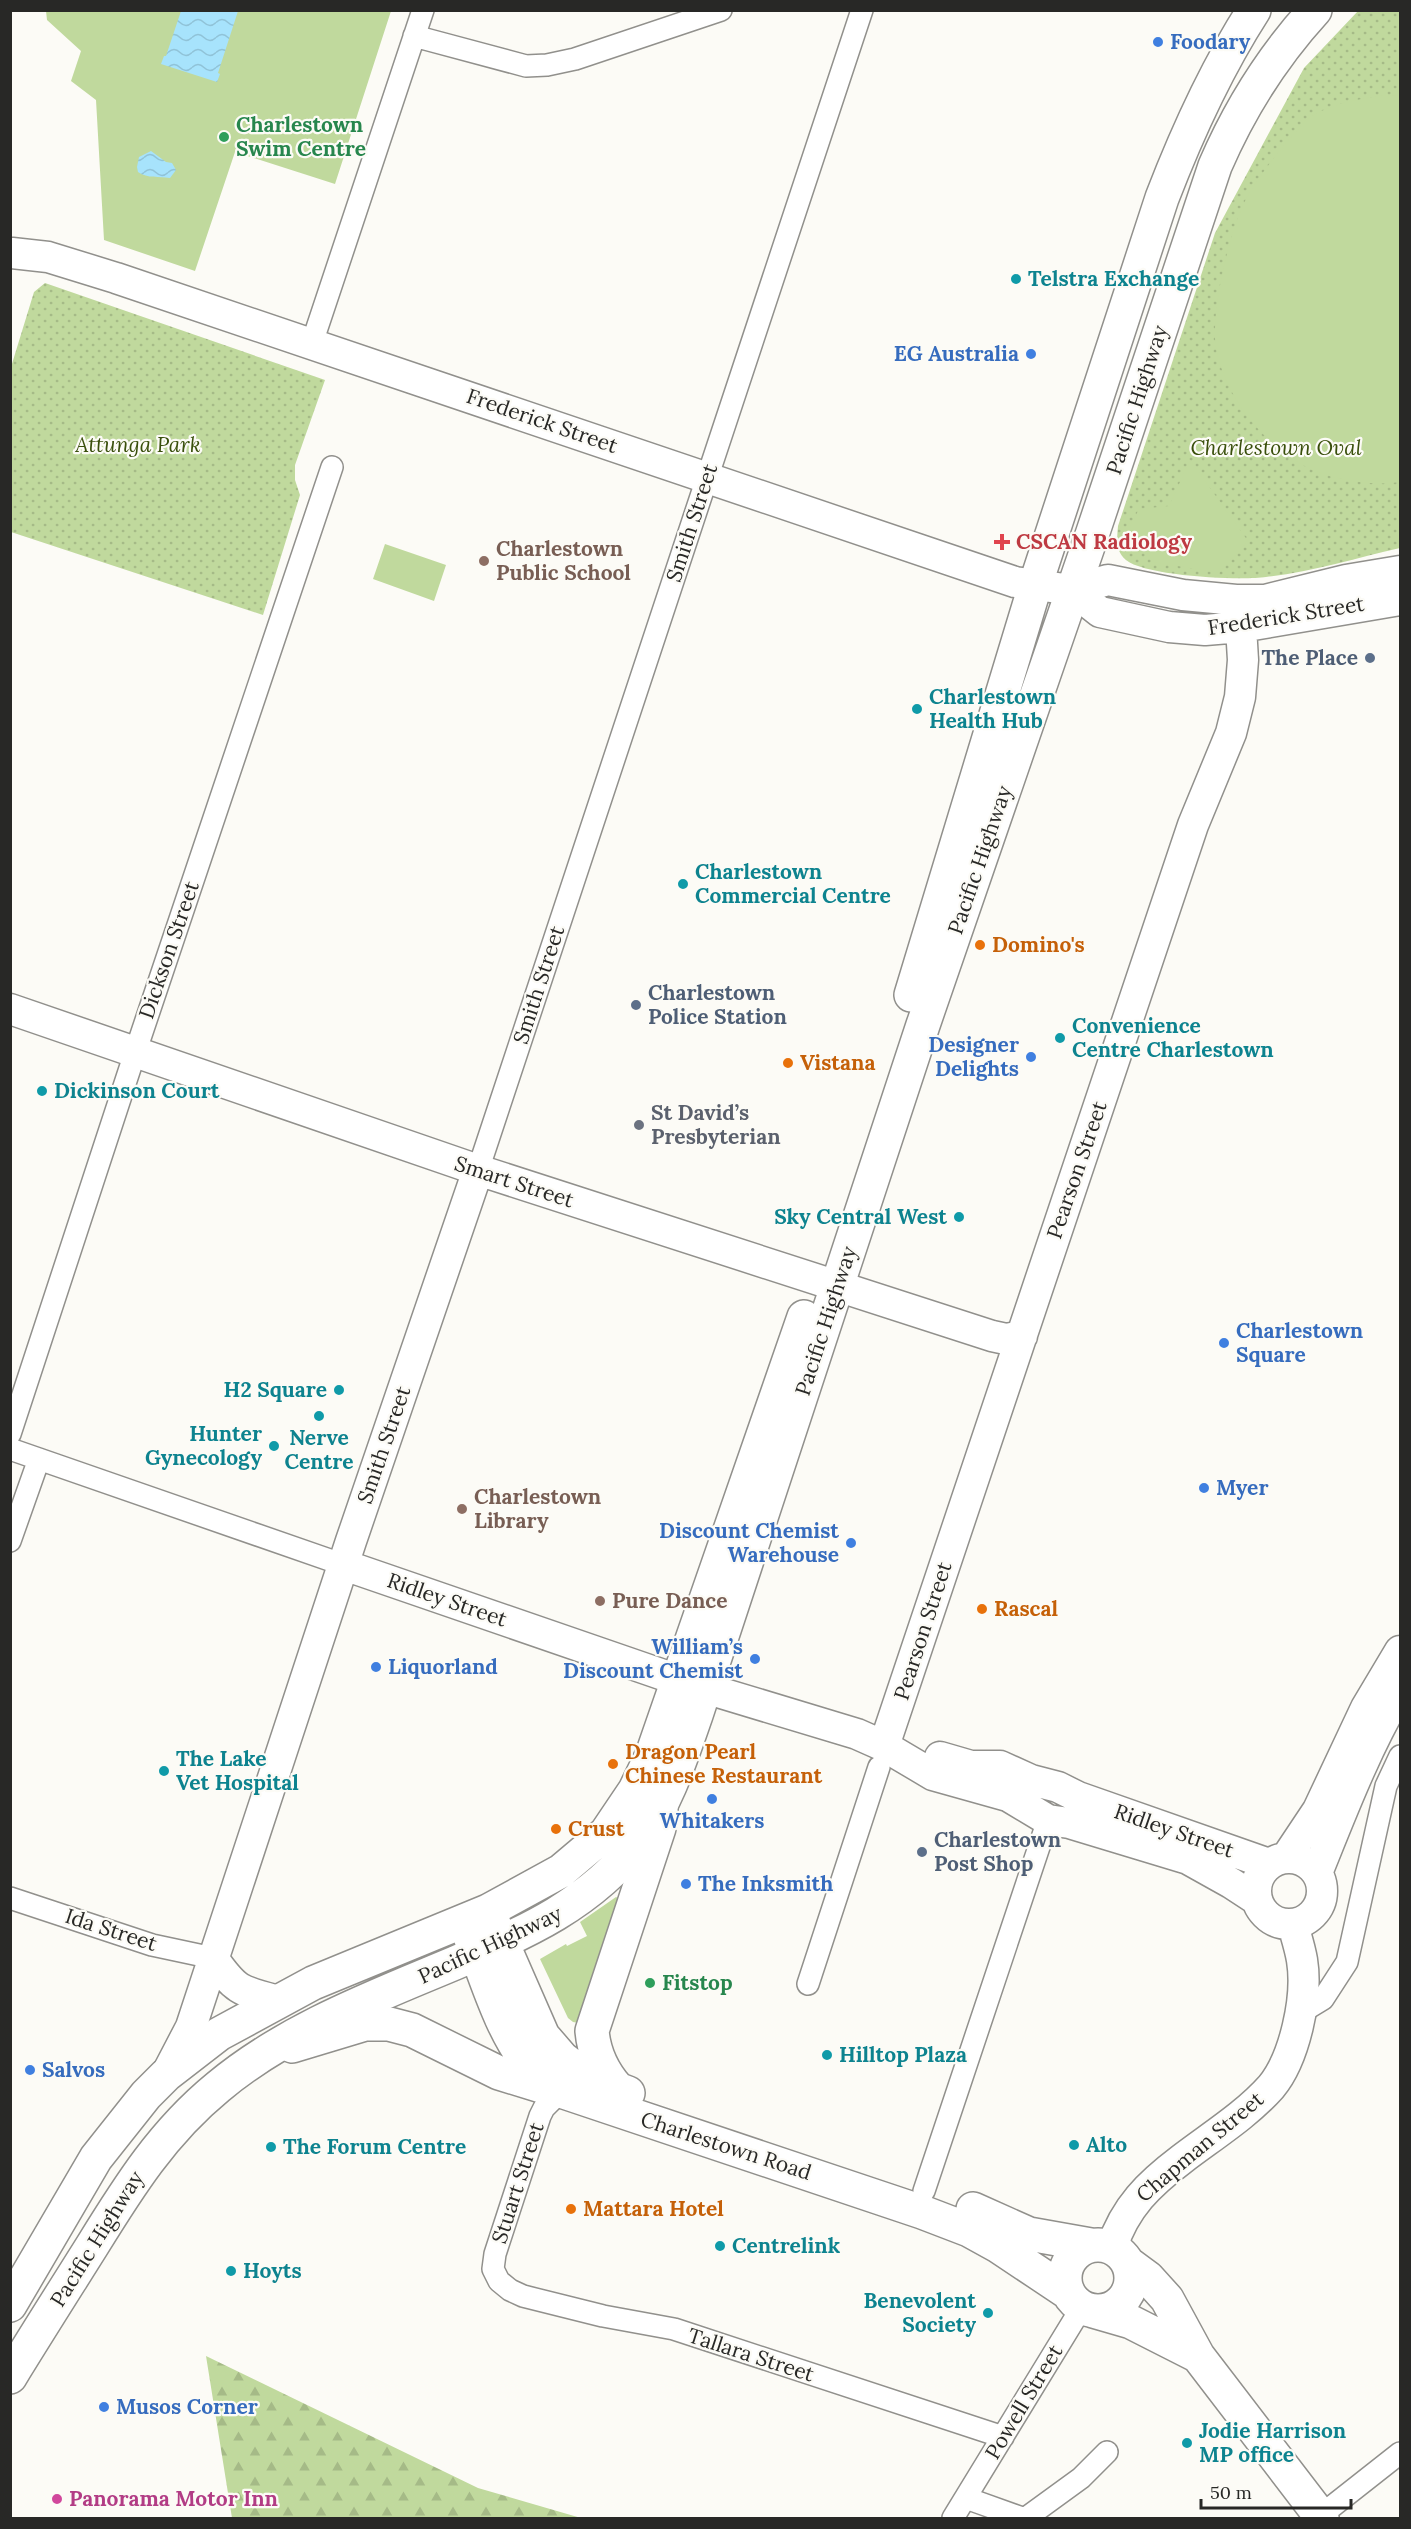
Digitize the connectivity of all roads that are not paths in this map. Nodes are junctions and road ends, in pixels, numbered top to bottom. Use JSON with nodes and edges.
{"nodes":[{"id":1,"x":423,"y":10,"type":"edge"},
{"id":2,"x":721,"y":10,"type":"edge"},
{"id":3,"x":862,"y":10,"type":"edge"},
{"id":4,"x":1254,"y":10,"type":"edge"},
{"id":5,"x":1315,"y":10,"type":"edge"},
{"id":6,"x":414,"y":36,"type":"junction"},
{"id":7,"x":11,"y":259,"type":"edge"},
{"id":8,"x":312,"y":343,"type":"junction"},
{"id":9,"x":332,"y":467,"type":"dead end"},
{"id":10,"x":707,"y":477,"type":"junction"},
{"id":11,"x":1401,"y":571,"type":"edge"},
{"id":12,"x":1035,"y":586,"type":"junction"},
{"id":13,"x":1072,"y":590,"type":"junction"},
{"id":14,"x":1265,"y":600,"type":"junction"},
{"id":15,"x":1401,"y":600,"type":"edge"},
{"id":16,"x":1241,"y":627,"type":"junction"},
{"id":17,"x":10,"y":1009,"type":"edge"},
{"id":18,"x":135,"y":1053,"type":"junction"},
{"id":19,"x":478,"y":1170,"type":"junction"},
{"id":20,"x":827,"y":1282,"type":"junction"},
{"id":21,"x":1022,"y":1336,"type":"junction"},
{"id":22,"x":10,"y":1434,"type":"edge"},
{"id":23,"x":10,"y":1449,"type":"edge"},
{"id":24,"x":39,"y":1459,"type":"junction"},
{"id":25,"x":10,"y":1542,"type":"edge"},
{"id":26,"x":344,"y":1565,"type":"junction"},
{"id":27,"x":1401,"y":1651,"type":"edge"},
{"id":28,"x":692,"y":1684,"type":"junction"},
{"id":29,"x":1401,"y":1691,"type":"edge"},
{"id":30,"x":1401,"y":1756,"type":"edge"},
{"id":31,"x":882,"y":1757,"type":"junction"},
{"id":32,"x":662,"y":1802,"type":"junction"},
{"id":33,"x":1065,"y":1813,"type":"junction"},
{"id":34,"x":1277,"y":1861,"type":"junction"},
{"id":35,"x":1317,"y":1873,"type":"junction"},
{"id":36,"x":10,"y":1898,"type":"edge"},
{"id":37,"x":1257,"y":1900,"type":"junction"},
{"id":38,"x":476,"y":1916,"type":"junction"},
{"id":39,"x":1293,"y":1924,"type":"junction"},
{"id":40,"x":490,"y":1949,"type":"junction"},
{"id":41,"x":213,"y":1958,"type":"junction"},
{"id":42,"x":808,"y":1984,"type":"dead end"},
{"id":43,"x":279,"y":2001,"type":"junction"},
{"id":44,"x":1299,"y":2013,"type":"junction"},
{"id":45,"x":259,"y":2057,"type":"junction"},
{"id":46,"x":166,"y":2074,"type":"junction"},
{"id":47,"x":616,"y":2088,"type":"junction"},
{"id":48,"x":561,"y":2091,"type":"junction"},
{"id":49,"x":924,"y":2191,"type":"junction"},
{"id":50,"x":1111,"y":2252,"type":"junction"},
{"id":51,"x":499,"y":2281,"type":"joint"},
{"id":52,"x":1081,"y":2303,"type":"junction"},
{"id":53,"x":10,"y":2305,"type":"edge"},
{"id":54,"x":1198,"y":2356,"type":"junction"},
{"id":55,"x":10,"y":2377,"type":"edge"},
{"id":56,"x":1003,"y":2437,"type":"junction"},
{"id":57,"x":1107,"y":2452,"type":"dead end"},
{"id":58,"x":1401,"y":2453,"type":"edge"},
{"id":59,"x":966,"y":2498,"type":"junction"},
{"id":60,"x":1321,"y":2517,"type":"edge"},
{"id":61,"x":953,"y":2518,"type":"edge"},
{"id":62,"x":1024,"y":2518,"type":"edge"}],
"edges":[{"from":1,"to":6,"type":"street"},
{"from":2,"to":6,"type":"street"},
{"from":3,"to":10,"type":"street","name":"Smith Street"},
{"from":4,"to":12,"type":"main road","name":"Pacific Highway"},
{"from":5,"to":13,"type":"main road","name":"Pacific Highway"},
{"from":6,"to":8,"type":"street"},
{"from":7,"to":8,"type":"street","name":"Frederick Street"},
{"from":8,"to":10,"type":"street","name":"Frederick Street"},
{"from":9,"to":18,"type":"street","name":"Dickson Street"},
{"from":10,"to":12,"type":"street","name":"Frederick Street"},
{"from":10,"to":19,"type":"street","name":"Smith Street"},
{"from":11,"to":14,"type":"street","name":"Frederick Street"},
{"from":12,"to":13,"type":"street","name":"Frederick Street"},
{"from":12,"to":20,"type":"main road","name":"Pacific Highway"},
{"from":13,"to":14,"type":"street","name":"Frederick Street"},
{"from":13,"to":16,"type":"street","name":"Frederick Street"},
{"from":13,"to":20,"type":"main road","name":"Pacific Highway"},
{"from":14,"to":16,"type":"street"},
{"from":15,"to":16,"type":"street","name":"Frederick Street"},
{"from":16,"to":21,"type":"street","name":"Pearson Street"},
{"from":17,"to":18,"type":"street","name":"Smart Street"},
{"from":18,"to":19,"type":"street","name":"Smart Street"},
{"from":18,"to":22,"type":"street","name":"Dickson Street"},
{"from":19,"to":20,"type":"street","name":"Smart Street"},
{"from":19,"to":26,"type":"street","name":"Smith Street"},
{"from":20,"to":21,"type":"street","name":"Smart Street"},
{"from":20,"to":28,"type":"main road","name":"Pacific Highway"},
{"from":21,"to":31,"type":"street","name":"Pearson Street"},
{"from":23,"to":24,"type":"street","name":"Ridley Street"},
{"from":24,"to":25,"type":"street"},
{"from":24,"to":26,"type":"street","name":"Ridley Street"},
{"from":26,"to":28,"type":"street","name":"Ridley Street"},
{"from":26,"to":41,"type":"street","name":"Smith Street"},
{"from":27,"to":34,"type":"street"},
{"from":28,"to":31,"type":"street","name":"Ridley Street"},
{"from":28,"to":32,"type":"main road","name":"Pacific Highway"},
{"from":28,"to":38,"type":"main road","name":"Pacific Highway"},
{"from":29,"to":35,"type":"street"},
{"from":30,"to":44,"type":"street"},
{"from":31,"to":33,"type":"street","name":"Ridley Street"},
{"from":31,"to":42,"type":"street"},
{"from":32,"to":40,"type":"main road","name":"Pacific Highway"},
{"from":32,"to":47,"type":"main road"},
{"from":33,"to":34,"type":"street","name":"Ridley Street"},
{"from":33,"to":37,"type":"street","name":"Ridley Street"},
{"from":33,"to":49,"type":"street"},
{"from":34,"to":35,"type":"street"},
{"from":34,"to":37,"type":"street"},
{"from":35,"to":39,"type":"street"},
{"from":36,"to":41,"type":"street","name":"Ida Street"},
{"from":37,"to":39,"type":"street"},
{"from":38,"to":40,"type":"main road","name":"Charlestown Road"},
{"from":38,"to":43,"type":"main road","name":"Pacific Highway"},
{"from":39,"to":44,"type":"street","name":"Chapman Street"},
{"from":40,"to":45,"type":"main road","name":"Pacific Highway"},
{"from":40,"to":47,"type":"main road","name":"Charlestown Road"},
{"from":40,"to":48,"type":"main road","name":"Charlestown Road"},
{"from":41,"to":43,"type":"street"},
{"from":41,"to":46,"type":"street","name":"Smith Street"},
{"from":43,"to":46,"type":"main road","name":"Pacific Highway"},
{"from":44,"to":50,"type":"street","name":"Chapman Street"},
{"from":45,"to":48,"type":"main road"},
{"from":45,"to":55,"type":"main road","name":"Pacific Highway"},
{"from":46,"to":53,"type":"main road","name":"Pacific Highway"},
{"from":47,"to":49,"type":"main road","name":"Charlestown Road"},
{"from":48,"to":51,"type":"street","name":"Stuart Street"},
{"from":48,"to":52,"type":"main road","name":"Charlestown Road"},
{"from":49,"to":50,"type":"main road","name":"Charlestown Road"},
{"from":50,"to":52,"type":"main road"},
{"from":50,"to":52,"type":"main road"},
{"from":50,"to":54,"type":"main road","name":"Charlestown Road"},
{"from":51,"to":56,"type":"street","name":"Tallara Street"},
{"from":52,"to":54,"type":"main road","name":"Charlestown Road"},
{"from":52,"to":56,"type":"street","name":"Powell Street"},
{"from":54,"to":60,"type":"main road","name":"Charlestown Road"},
{"from":56,"to":59,"type":"street","name":"Powell Street"},
{"from":57,"to":62,"type":"street"},
{"from":58,"to":60,"type":"street"},
{"from":59,"to":61,"type":"street","name":"Powell Street"},
{"from":59,"to":62,"type":"street"}]}
